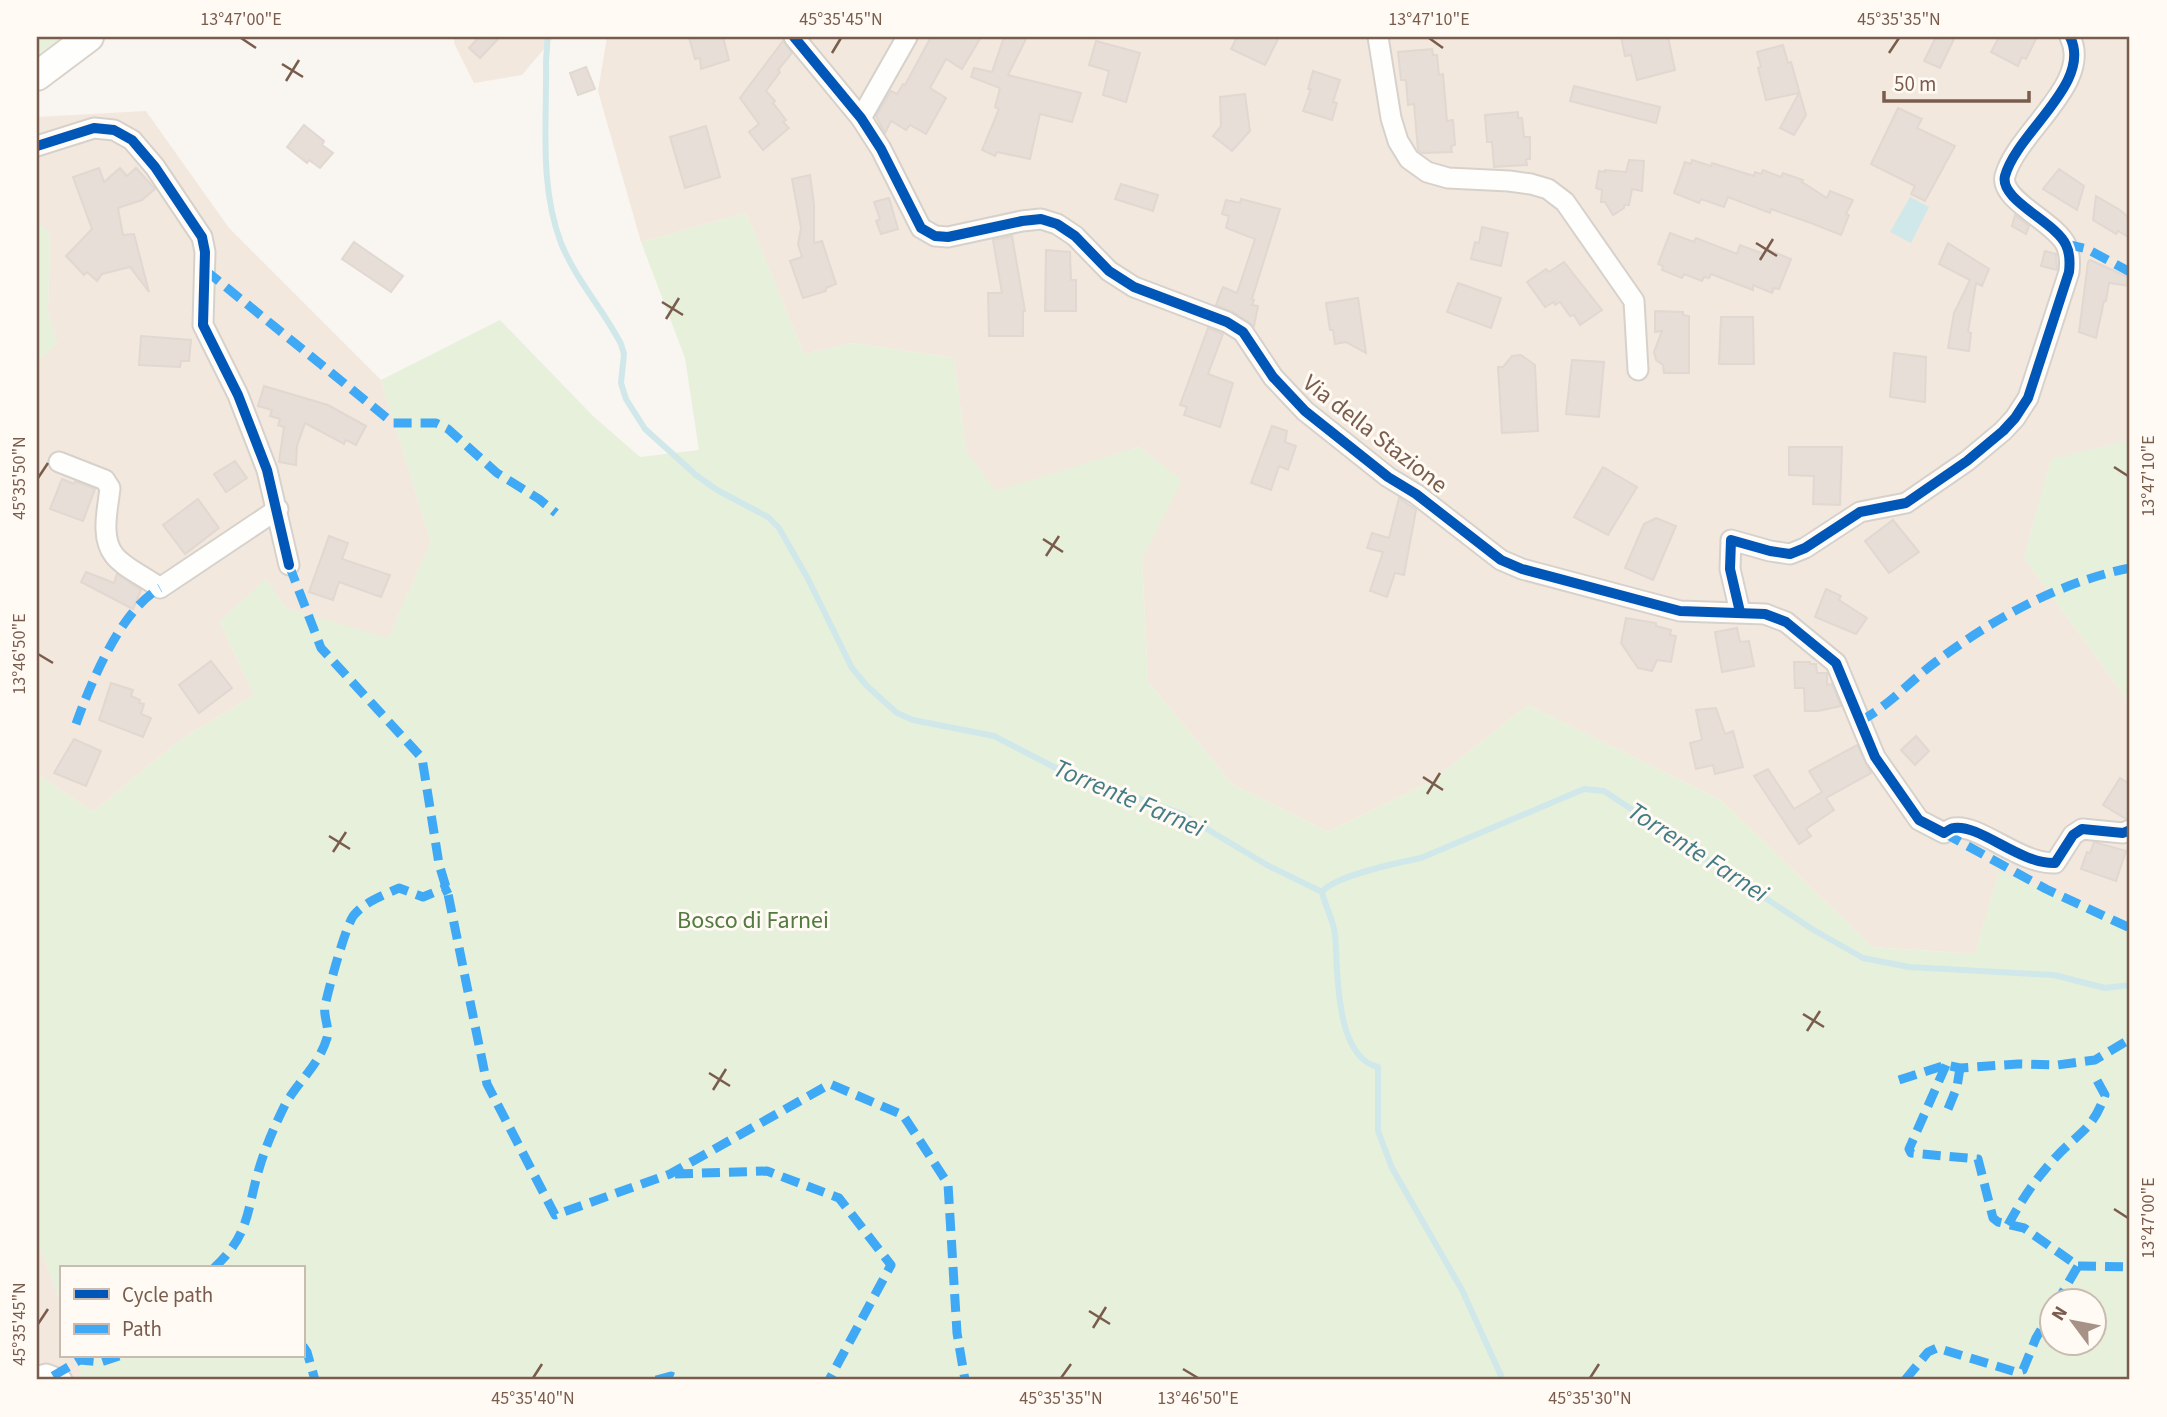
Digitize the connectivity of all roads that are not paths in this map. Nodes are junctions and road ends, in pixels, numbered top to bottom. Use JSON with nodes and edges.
{"nodes":[{"id":1,"x":89,"y":37,"type":"edge"},
{"id":2,"x":794,"y":37,"type":"edge"},
{"id":3,"x":907,"y":37,"type":"edge"},
{"id":4,"x":1378,"y":37,"type":"edge"},
{"id":5,"x":2070,"y":37,"type":"edge"},
{"id":6,"x":37,"y":76,"type":"edge"},
{"id":7,"x":861,"y":118,"type":"junction"},
{"id":8,"x":37,"y":146,"type":"edge"},
{"id":9,"x":1638,"y":370,"type":"dead end"},
{"id":10,"x":59,"y":461,"type":"dead end"},
{"id":11,"x":278,"y":509,"type":"junction"},
{"id":12,"x":289,"y":565,"type":"dead end"},
{"id":13,"x":1740,"y":612,"type":"junction"},
{"id":14,"x":2130,"y":830,"type":"edge"},
{"id":15,"x":37,"y":1377,"type":"edge"},
{"id":16,"x":62,"y":1380,"type":"edge"}],
"edges":[{"from":1,"to":6,"type":"main road"},
{"from":2,"to":7,"type":"street","name":"Via della Stazione"},
{"from":3,"to":7,"type":"street"},
{"from":4,"to":9,"type":"street"},
{"from":5,"to":13,"type":"street"},
{"from":7,"to":13,"type":"street","name":"Via della Stazione"},
{"from":8,"to":11,"type":"street"},
{"from":10,"to":11,"type":"street"},
{"from":11,"to":12,"type":"street"},
{"from":13,"to":14,"type":"street","name":"Via della Stazione"},
{"from":15,"to":16,"type":"street"}]}
